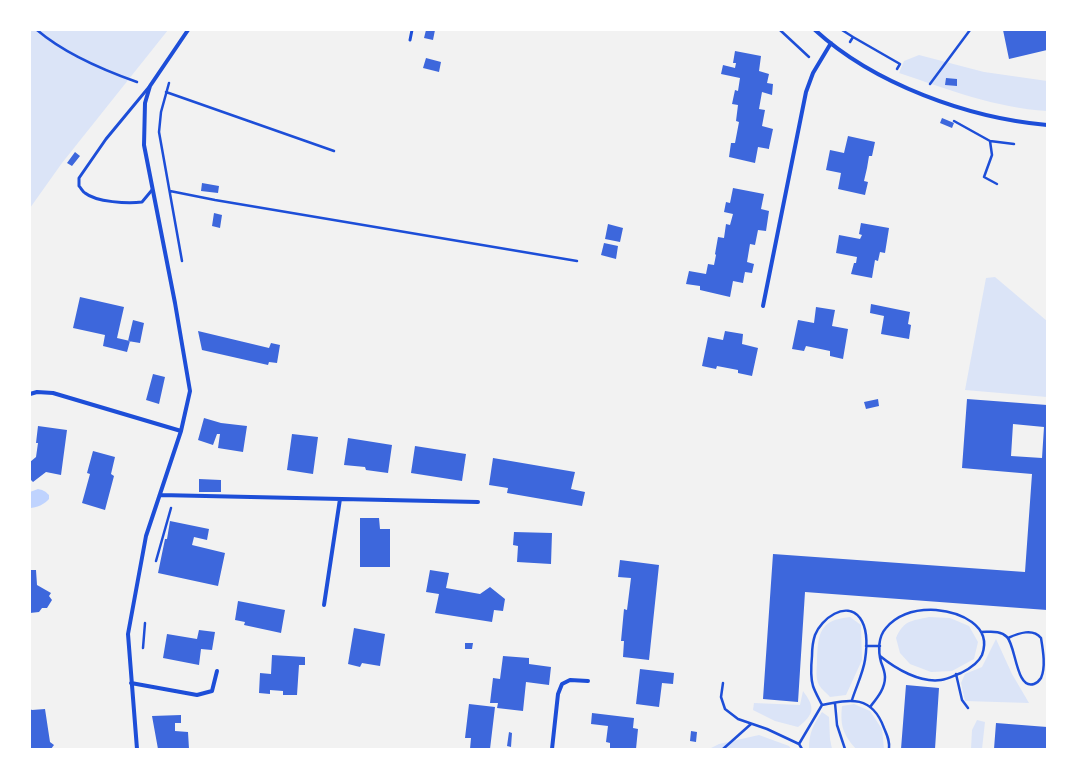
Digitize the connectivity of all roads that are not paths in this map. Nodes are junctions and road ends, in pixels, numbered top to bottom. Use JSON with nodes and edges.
{"nodes":[{"id":1,"x":188,"y":30,"type":"edge"},
{"id":2,"x":412,"y":30,"type":"edge"},
{"id":3,"x":815,"y":30,"type":"edge"},
{"id":4,"x":410,"y":40,"type":"dead end"},
{"id":5,"x":831,"y":43,"type":"junction"},
{"id":6,"x":150,"y":86,"type":"junction"},
{"id":7,"x":1047,"y":126,"type":"edge"},
{"id":8,"x":152,"y":190,"type":"junction"},
{"id":9,"x":763,"y":306,"type":"dead end"},
{"id":10,"x":30,"y":394,"type":"edge"},
{"id":11,"x":181,"y":431,"type":"junction"},
{"id":12,"x":160,"y":495,"type":"junction"},
{"id":13,"x":340,"y":499,"type":"junction"},
{"id":14,"x":478,"y":502,"type":"dead end"},
{"id":15,"x":324,"y":605,"type":"dead end"},
{"id":16,"x":218,"y":671,"type":"dead end"},
{"id":17,"x":588,"y":681,"type":"dead end"},
{"id":18,"x":131,"y":683,"type":"junction"},
{"id":19,"x":137,"y":749,"type":"edge"},
{"id":20,"x":552,"y":749,"type":"edge"}],
"edges":[{"from":1,"to":6,"type":"street"},
{"from":2,"to":4,"type":"lane"},
{"from":3,"to":5,"type":"street"},
{"from":5,"to":7,"type":"street"},
{"from":5,"to":9,"type":"street"},
{"from":6,"to":8,"type":"street"},
{"from":6,"to":8,"type":"lane"},
{"from":8,"to":11,"type":"street"},
{"from":10,"to":11,"type":"street"},
{"from":11,"to":12,"type":"street"},
{"from":12,"to":13,"type":"street"},
{"from":12,"to":18,"type":"street"},
{"from":13,"to":14,"type":"street"},
{"from":13,"to":15,"type":"street"},
{"from":16,"to":18,"type":"street"},
{"from":17,"to":20,"type":"street"},
{"from":18,"to":19,"type":"street"}]}
